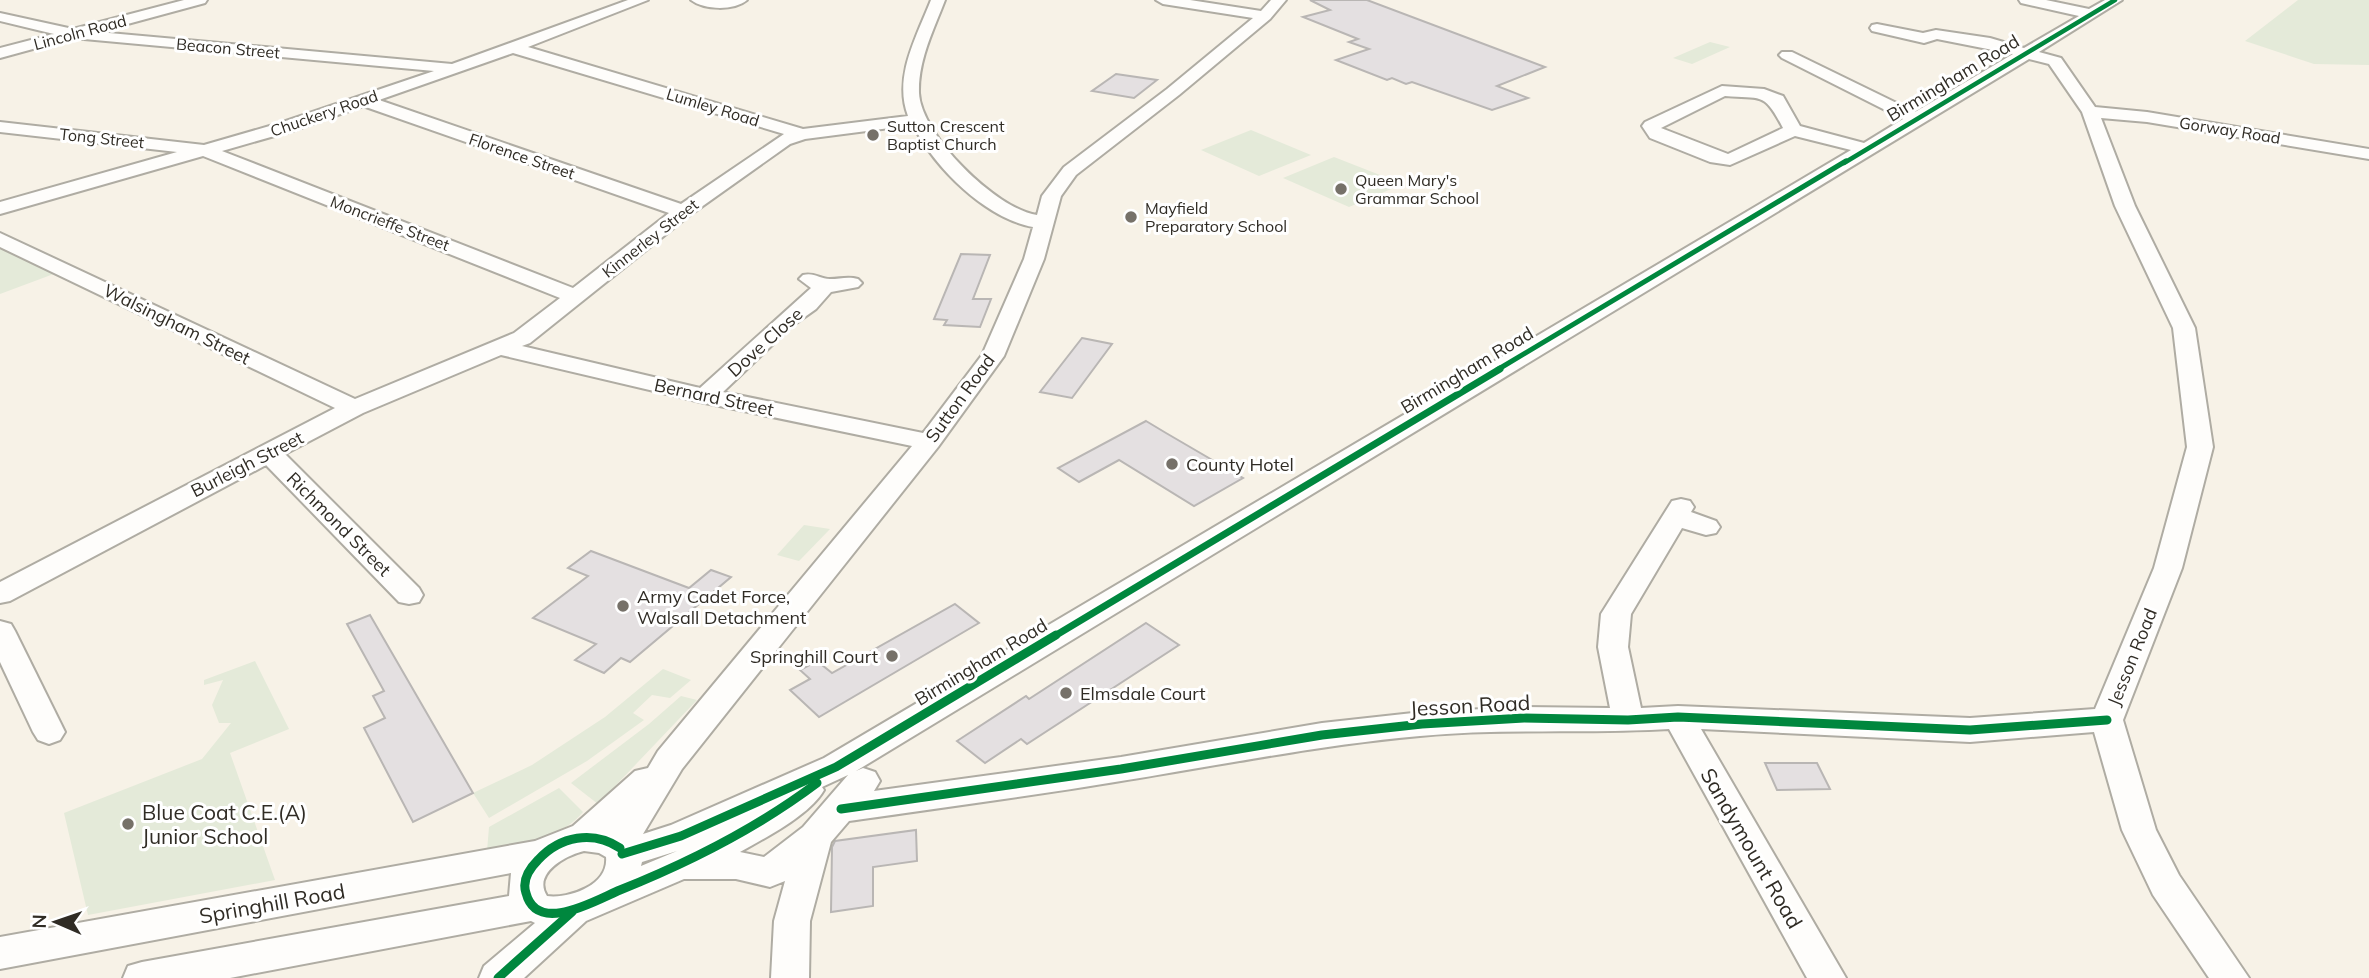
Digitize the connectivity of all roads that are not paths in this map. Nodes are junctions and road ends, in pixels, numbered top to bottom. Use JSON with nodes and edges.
{"nodes":[{"id":1,"x":200,"y":0,"type":"edge"},
{"id":2,"x":641,"y":0,"type":"edge"},
{"id":3,"x":698,"y":0,"type":"edge"},
{"id":4,"x":740,"y":0,"type":"edge"},
{"id":5,"x":938,"y":0,"type":"edge"},
{"id":6,"x":1163,"y":0,"type":"edge"},
{"id":7,"x":1262,"y":0,"type":"edge"},
{"id":8,"x":1279,"y":0,"type":"edge"},
{"id":9,"x":2025,"y":0,"type":"edge"},
{"id":10,"x":2115,"y":0,"type":"edge"},
{"id":11,"x":2091,"y":14,"type":"junction"},
{"id":12,"x":1258,"y":15,"type":"junction"},
{"id":13,"x":0,"y":17,"type":"edge"},
{"id":14,"x":1877,"y":28,"type":"dead end"},
{"id":15,"x":74,"y":34,"type":"junction"},
{"id":16,"x":1233,"y":41,"type":"joint"},
{"id":17,"x":514,"y":48,"type":"junction"},
{"id":18,"x":2028,"y":52,"type":"junction"},
{"id":19,"x":0,"y":53,"type":"edge"},
{"id":20,"x":1787,"y":55,"type":"dead end"},
{"id":21,"x":457,"y":68,"type":"junction"},
{"id":22,"x":362,"y":100,"type":"junction"},
{"id":23,"x":2091,"y":112,"type":"junction"},
{"id":24,"x":1917,"y":119,"type":"junction"},
{"id":25,"x":916,"y":120,"type":"junction"},
{"id":26,"x":0,"y":127,"type":"edge"},
{"id":27,"x":1793,"y":130,"type":"junction"},
{"id":28,"x":802,"y":134,"type":"junction"},
{"id":29,"x":1867,"y":149,"type":"junction"},
{"id":30,"x":204,"y":150,"type":"junction"},
{"id":31,"x":2369,"y":154,"type":"edge"},
{"id":32,"x":0,"y":208,"type":"edge"},
{"id":33,"x":683,"y":211,"type":"junction"},
{"id":34,"x":1044,"y":222,"type":"junction"},
{"id":35,"x":0,"y":239,"type":"edge"},
{"id":36,"x":817,"y":283,"type":"joint"},
{"id":37,"x":851,"y":284,"type":"dead end"},
{"id":38,"x":575,"y":296,"type":"junction"},
{"id":39,"x":501,"y":348,"type":"junction"},
{"id":40,"x":705,"y":396,"type":"junction"},
{"id":41,"x":354,"y":408,"type":"junction"},
{"id":42,"x":929,"y":442,"type":"junction"},
{"id":43,"x":268,"y":452,"type":"junction"},
{"id":44,"x":1706,"y":527,"type":"dead end"},
{"id":45,"x":0,"y":594,"type":"edge"},
{"id":46,"x":409,"y":595,"type":"dead end"},
{"id":47,"x":0,"y":631,"type":"edge"},
{"id":48,"x":1678,"y":717,"type":"junction"},
{"id":49,"x":1628,"y":720,"type":"junction"},
{"id":50,"x":2107,"y":720,"type":"junction"},
{"id":51,"x":49,"y":732,"type":"dead end"},
{"id":52,"x":670,"y":760,"type":"junction"},
{"id":53,"x":850,"y":774,"type":"junction"},
{"id":54,"x":925,"y":797,"type":"junction"},
{"id":55,"x":841,"y":809,"type":"junction"},
{"id":56,"x":584,"y":837,"type":"junction"},
{"id":57,"x":815,"y":837,"type":"junction"},
{"id":58,"x":621,"y":851,"type":"junction"},
{"id":59,"x":544,"y":853,"type":"junction"},
{"id":60,"x":682,"y":866,"type":"junction"},
{"id":61,"x":770,"y":873,"type":"junction"},
{"id":62,"x":606,"y":895,"type":"junction"},
{"id":63,"x":534,"y":906,"type":"junction"},
{"id":64,"x":572,"y":912,"type":"junction"},
{"id":65,"x":792,"y":921,"type":"junction"},
{"id":66,"x":0,"y":953,"type":"edge"},
{"id":67,"x":142,"y":978,"type":"edge"},
{"id":68,"x":498,"y":978,"type":"edge"},
{"id":69,"x":790,"y":978,"type":"edge"},
{"id":70,"x":1827,"y":978,"type":"edge"},
{"id":71,"x":2230,"y":978,"type":"edge"}],
"edges":[{"from":1,"to":15,"type":"street","name":"Lincoln Road"},
{"from":2,"to":17,"type":"street","name":"Chuckery Road"},
{"from":3,"to":4,"type":"street"},
{"from":5,"to":25,"type":"street"},
{"from":6,"to":12,"type":"street"},
{"from":7,"to":12,"type":"street","name":"Sutton Road"},
{"from":8,"to":12,"type":"street","name":"Sutton Road"},
{"from":9,"to":11,"type":"street"},
{"from":10,"to":11,"type":"street","name":"Birmingham Road"},
{"from":11,"to":18,"type":"street","name":"Birmingham Road"},
{"from":12,"to":16,"type":"street","name":"Sutton Road"},
{"from":13,"to":15,"type":"street","name":"Beacon Street"},
{"from":14,"to":18,"type":"street","name":"Jesson Road"},
{"from":15,"to":19,"type":"street","name":"Lincoln Road"},
{"from":15,"to":21,"type":"street","name":"Beacon Street"},
{"from":16,"to":34,"type":"street","name":"Sutton Road"},
{"from":17,"to":21,"type":"street","name":"Chuckery Road"},
{"from":17,"to":28,"type":"street","name":"Lumley Road"},
{"from":18,"to":23,"type":"street","name":"Jesson Road"},
{"from":18,"to":24,"type":"street","name":"Birmingham Road"},
{"from":20,"to":24,"type":"street"},
{"from":21,"to":22,"type":"street","name":"Chuckery Road"},
{"from":22,"to":30,"type":"street","name":"Chuckery Road"},
{"from":22,"to":33,"type":"street","name":"Florence Street"},
{"from":23,"to":31,"type":"street","name":"Gorway Road"},
{"from":23,"to":50,"type":"street","name":"Jesson Road"},
{"from":24,"to":29,"type":"street","name":"Birmingham Road"},
{"from":25,"to":28,"type":"street","name":"Lumley Road"},
{"from":25,"to":34,"type":"street"},
{"from":26,"to":30,"type":"street","name":"Tong Street"},
{"from":27,"to":27,"type":"street"},
{"from":27,"to":29,"type":"street"},
{"from":28,"to":33,"type":"street","name":"Kinnerley Street"},
{"from":29,"to":53,"type":"street","name":"Birmingham Road"},
{"from":30,"to":32,"type":"street","name":"Chuckery Road"},
{"from":30,"to":38,"type":"street","name":"Moncrieffe Street"},
{"from":33,"to":38,"type":"street","name":"Kinnerley Street"},
{"from":34,"to":42,"type":"street","name":"Sutton Road"},
{"from":35,"to":41,"type":"street","name":"Walsingham Street"},
{"from":36,"to":37,"type":"street","name":"Dove Close"},
{"from":36,"to":40,"type":"street","name":"Dove Close"},
{"from":38,"to":39,"type":"street","name":"Kinnerley Street"},
{"from":39,"to":40,"type":"street","name":"Bernard Street"},
{"from":39,"to":41,"type":"street","name":"Burleigh Street"},
{"from":40,"to":42,"type":"street","name":"Bernard Street"},
{"from":41,"to":43,"type":"street","name":"Burleigh Street"},
{"from":42,"to":52,"type":"street","name":"Sutton Road"},
{"from":43,"to":45,"type":"street","name":"Burleigh Street"},
{"from":43,"to":46,"type":"street","name":"Richmond Street"},
{"from":44,"to":49,"type":"street"},
{"from":47,"to":51,"type":"street"},
{"from":48,"to":49,"type":"street","name":"Jesson Road"},
{"from":48,"to":50,"type":"street","name":"Jesson Road"},
{"from":48,"to":70,"type":"street","name":"Sandymount Road"},
{"from":49,"to":54,"type":"street","name":"Jesson Road"},
{"from":50,"to":71,"type":"street"},
{"from":52,"to":56,"type":"street","name":"Sutton Road"},
{"from":52,"to":58,"type":"street","name":"Sutton Road"},
{"from":53,"to":54,"type":"street","name":"Jesson Road"},
{"from":53,"to":55,"type":"street"},
{"from":53,"to":58,"type":"street","name":"Birmingham Road"},
{"from":53,"to":60,"type":"street","name":"Birmingham Road"},
{"from":54,"to":55,"type":"street","name":"Jesson Road"},
{"from":55,"to":57,"type":"street"},
{"from":56,"to":58,"type":"street"},
{"from":56,"to":59,"type":"street"},
{"from":57,"to":61,"type":"street"},
{"from":57,"to":65,"type":"street"},
{"from":58,"to":62,"type":"street"},
{"from":59,"to":63,"type":"street"},
{"from":59,"to":66,"type":"street","name":"Springhill Road"},
{"from":60,"to":61,"type":"street"},
{"from":60,"to":62,"type":"street","name":"Birmingham Road"},
{"from":61,"to":65,"type":"street"},
{"from":62,"to":64,"type":"street"},
{"from":63,"to":64,"type":"street"},
{"from":63,"to":67,"type":"street"},
{"from":64,"to":68,"type":"street"},
{"from":65,"to":69,"type":"street"}]}
